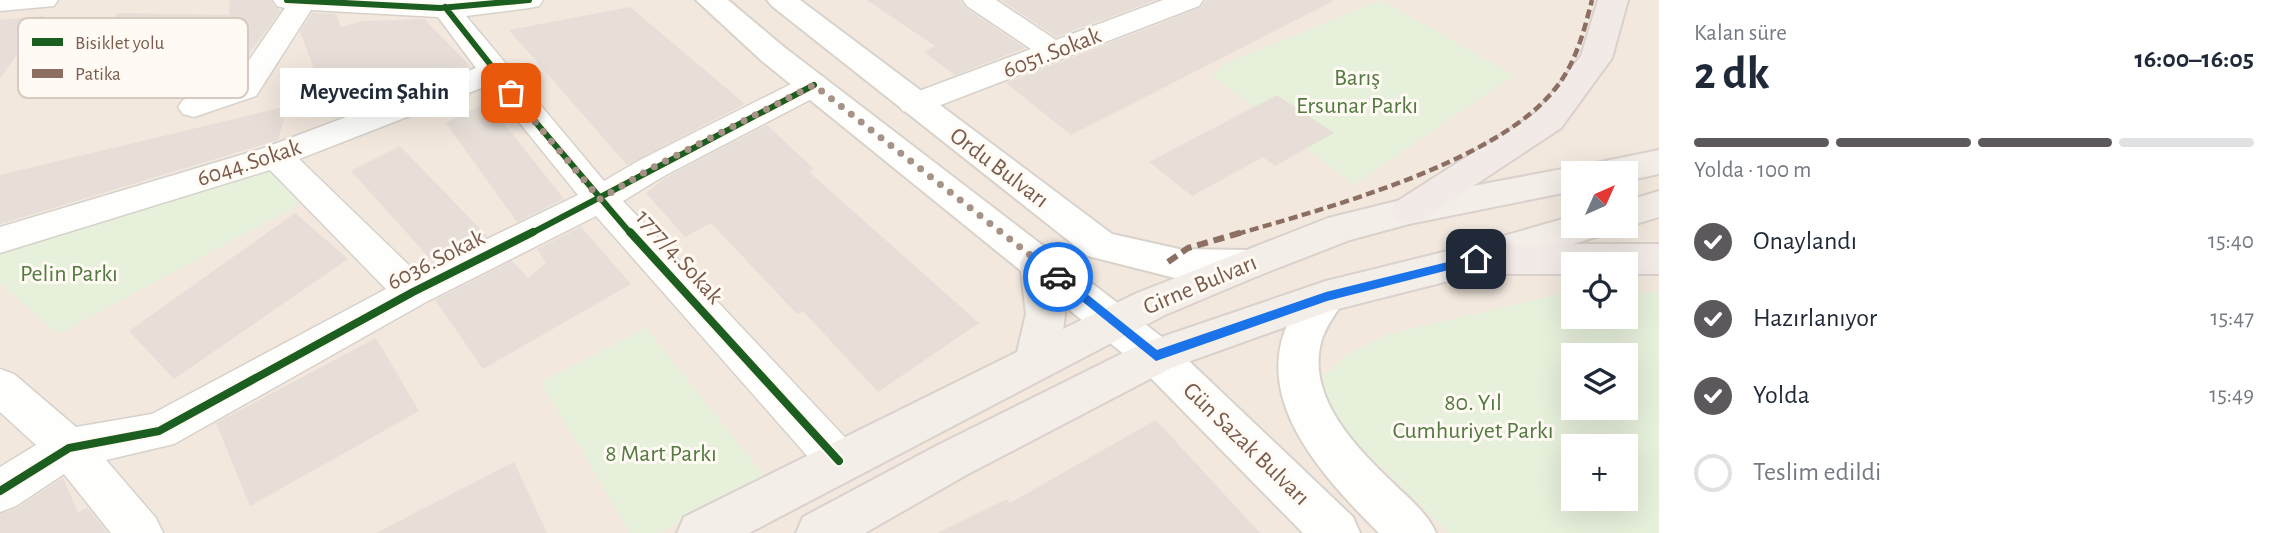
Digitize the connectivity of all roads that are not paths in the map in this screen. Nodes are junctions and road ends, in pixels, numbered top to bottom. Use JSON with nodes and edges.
{"nodes":[{"id":1,"x":44,"y":0,"type":"edge"},
{"id":2,"x":711,"y":0,"type":"edge"},
{"id":3,"x":782,"y":0,"type":"edge"},
{"id":4,"x":978,"y":0,"type":"edge"},
{"id":5,"x":1189,"y":0,"type":"edge"},
{"id":6,"x":1613,"y":0,"type":"edge"},
{"id":7,"x":295,"y":1,"type":"edge"},
{"id":8,"x":515,"y":1,"type":"edge"},
{"id":9,"x":347,"y":2,"type":"edge"},
{"id":10,"x":0,"y":3,"type":"edge"},
{"id":11,"x":445,"y":7,"type":"junction"},
{"id":12,"x":1054,"y":52,"type":"junction"},
{"id":13,"x":493,"y":72,"type":"junction"},
{"id":14,"x":248,"y":82,"type":"edge"},
{"id":15,"x":814,"y":85,"type":"junction"},
{"id":16,"x":219,"y":98,"type":"edge"},
{"id":17,"x":914,"y":104,"type":"junction"},
{"id":18,"x":194,"y":107,"type":"dead end"},
{"id":19,"x":276,"y":156,"type":"junction"},
{"id":20,"x":1659,"y":163,"type":"edge"},
{"id":21,"x":1638,"y":167,"type":"edge"},
{"id":22,"x":1561,"y":181,"type":"edge"},
{"id":23,"x":600,"y":199,"type":"junction"},
{"id":24,"x":1659,"y":204,"type":"edge"},
{"id":25,"x":1638,"y":210,"type":"edge"},
{"id":26,"x":1409,"y":211,"type":"junction"},
{"id":27,"x":1561,"y":234,"type":"edge"},
{"id":28,"x":0,"y":240,"type":"edge"},
{"id":29,"x":1476,"y":259,"type":"junction"},
{"id":30,"x":1659,"y":259,"type":"edge"},
{"id":31,"x":1039,"y":262,"type":"junction"},
{"id":32,"x":1246,"y":265,"type":"junction"},
{"id":33,"x":413,"y":292,"type":"junction"},
{"id":34,"x":1326,"y":297,"type":"junction"},
{"id":35,"x":1113,"y":324,"type":"junction"},
{"id":36,"x":1156,"y":356,"type":"junction"},
{"id":37,"x":1037,"y":363,"type":"junction"},
{"id":38,"x":0,"y":386,"type":"edge"},
{"id":39,"x":69,"y":448,"type":"junction"},
{"id":40,"x":839,"y":461,"type":"junction"},
{"id":41,"x":0,"y":491,"type":"edge"},
{"id":42,"x":139,"y":533,"type":"edge"},
{"id":43,"x":701,"y":533,"type":"edge"},
{"id":44,"x":820,"y":533,"type":"edge"},
{"id":45,"x":1336,"y":533,"type":"edge"},
{"id":46,"x":1412,"y":533,"type":"edge"}],
"edges":[{"from":1,"to":10,"type":"street"},
{"from":2,"to":15,"type":"main road","name":"Ordu Bulvarı"},
{"from":3,"to":17,"type":"main road","name":"Ordu Bulvarı"},
{"from":4,"to":12,"type":"street"},
{"from":5,"to":12,"type":"street","name":"6051.Sokak"},
{"from":6,"to":26,"type":"highway"},
{"from":7,"to":9,"type":"street"},
{"from":7,"to":14,"type":"street"},
{"from":8,"to":11,"type":"street"},
{"from":9,"to":11,"type":"street"},
{"from":11,"to":13,"type":"street","name":"1777/4.Sokak"},
{"from":12,"to":17,"type":"street","name":"6051.Sokak"},
{"from":13,"to":19,"type":"street","name":"6044.Sokak"},
{"from":13,"to":23,"type":"street","name":"1777/4.Sokak"},
{"from":15,"to":23,"type":"street","name":"6036.Sokak"},
{"from":15,"to":31,"type":"main road","name":"Ordu Bulvarı"},
{"from":16,"to":18,"type":"street"},
{"from":17,"to":32,"type":"main road","name":"Ordu Bulvarı"},
{"from":19,"to":28,"type":"street","name":"6044.Sokak"},
{"from":19,"to":33,"type":"street"},
{"from":20,"to":21,"type":"main road"},
{"from":22,"to":26,"type":"main road","name":"Girne Bulvarı"},
{"from":23,"to":33,"type":"street","name":"6036.Sokak"},
{"from":23,"to":40,"type":"street","name":"1777/4.Sokak"},
{"from":24,"to":25,"type":"main road"},
{"from":26,"to":32,"type":"main road","name":"Girne Bulvarı"},
{"from":27,"to":29,"type":"main road","name":"Girne Bulvarı"},
{"from":29,"to":30,"type":"highway"},
{"from":29,"to":34,"type":"main road","name":"Girne Bulvarı"},
{"from":31,"to":35,"type":"main road","name":"Ordu Bulvarı"},
{"from":31,"to":37,"type":"main road"},
{"from":32,"to":35,"type":"main road","name":"Girne Bulvarı"},
{"from":33,"to":39,"type":"street","name":"6036.Sokak"},
{"from":34,"to":36,"type":"main road","name":"Girne Bulvarı"},
{"from":34,"to":46,"type":"main road"},
{"from":35,"to":36,"type":"main road","name":"Ordu Bulvarı"},
{"from":35,"to":37,"type":"main road","name":"Girne Bulvarı"},
{"from":36,"to":44,"type":"main road","name":"Girne Bulvarı"},
{"from":36,"to":45,"type":"main road","name":"Gün Sazak Bulvarı"},
{"from":37,"to":40,"type":"main road","name":"Girne Bulvarı"},
{"from":38,"to":39,"type":"street"},
{"from":39,"to":41,"type":"street"},
{"from":39,"to":42,"type":"street"},
{"from":40,"to":43,"type":"main road","name":"Girne Bulvarı"}]}
